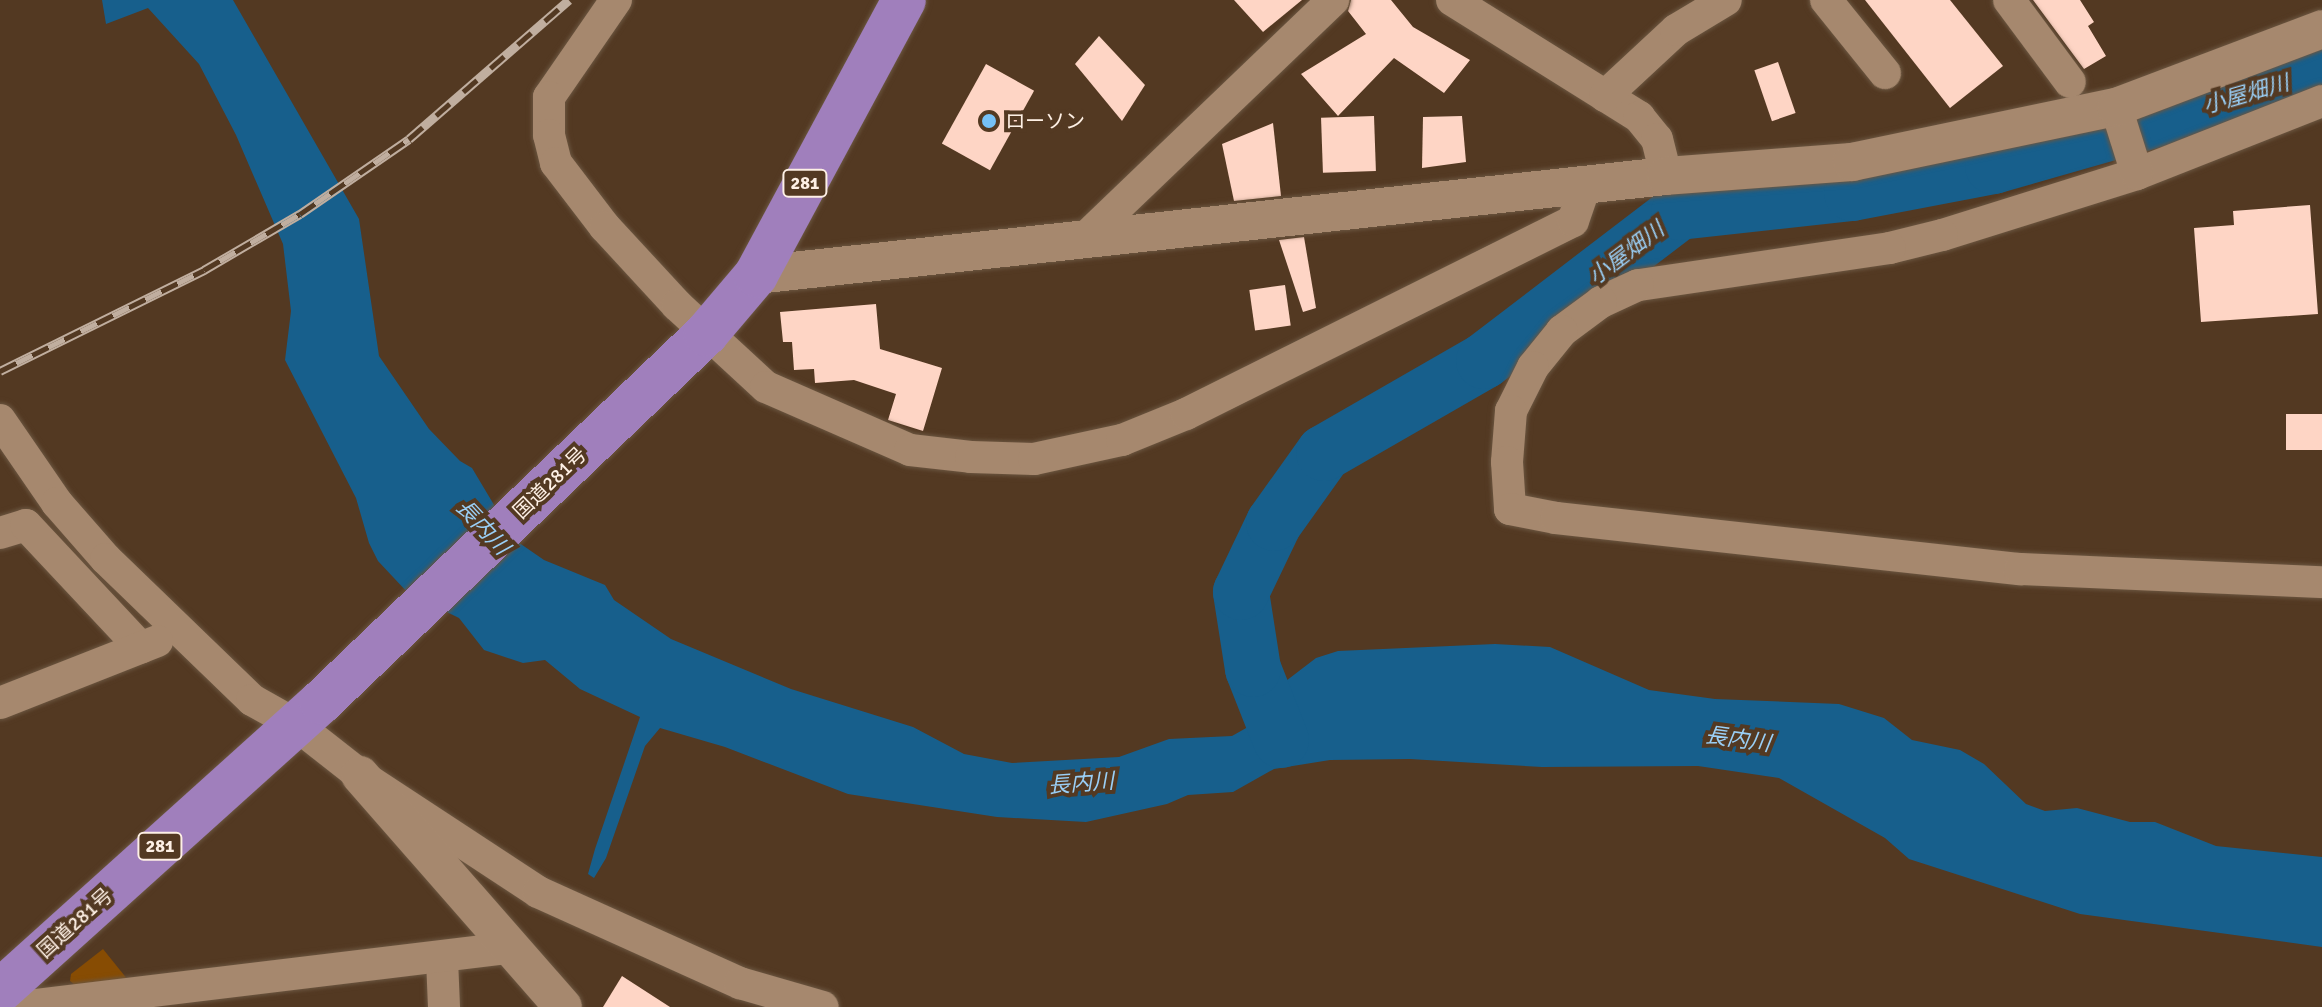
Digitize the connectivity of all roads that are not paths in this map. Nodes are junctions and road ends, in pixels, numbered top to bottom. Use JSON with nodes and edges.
{"nodes":[{"id":1,"x":616,"y":0,"type":"edge"},
{"id":2,"x":904,"y":0,"type":"edge"},
{"id":3,"x":1333,"y":0,"type":"edge"},
{"id":4,"x":1452,"y":0,"type":"edge"},
{"id":5,"x":1726,"y":0,"type":"edge"},
{"id":6,"x":1826,"y":0,"type":"edge"},
{"id":7,"x":2009,"y":0,"type":"edge"},
{"id":8,"x":2322,"y":29,"type":"edge"},
{"id":9,"x":1885,"y":73,"type":"dead end"},
{"id":10,"x":2070,"y":82,"type":"dead end"},
{"id":11,"x":1605,"y":96,"type":"junction"},
{"id":12,"x":2322,"y":101,"type":"edge"},
{"id":13,"x":2117,"y":112,"type":"junction"},
{"id":14,"x":2135,"y":168,"type":"junction"},
{"id":15,"x":1666,"y":176,"type":"junction"},
{"id":16,"x":1585,"y":186,"type":"junction"},
{"id":17,"x":1083,"y":240,"type":"junction"},
{"id":18,"x":756,"y":275,"type":"junction"},
{"id":19,"x":696,"y":344,"type":"junction"},
{"id":20,"x":0,"y":420,"type":"edge"},
{"id":21,"x":0,"y":533,"type":"edge"},
{"id":22,"x":2322,"y":582,"type":"edge"},
{"id":23,"x":178,"y":631,"type":"junction"},
{"id":24,"x":141,"y":648,"type":"junction"},
{"id":25,"x":0,"y":703,"type":"edge"},
{"id":26,"x":308,"y":713,"type":"junction"},
{"id":27,"x":360,"y":775,"type":"junction"},
{"id":28,"x":510,"y":948,"type":"junction"},
{"id":29,"x":442,"y":959,"type":"junction"},
{"id":30,"x":0,"y":991,"type":"edge"},
{"id":31,"x":20,"y":1007,"type":"edge"},
{"id":32,"x":444,"y":1007,"type":"edge"},
{"id":33,"x":563,"y":1007,"type":"edge"},
{"id":34,"x":823,"y":1007,"type":"edge"}],
"edges":[{"from":1,"to":19,"type":"street"},
{"from":2,"to":18,"type":"highway","name":"国道281号","number":"281"},
{"from":3,"to":17,"type":"street"},
{"from":4,"to":11,"type":"street"},
{"from":5,"to":11,"type":"street"},
{"from":6,"to":9,"type":"street"},
{"from":7,"to":10,"type":"street"},
{"from":8,"to":13,"type":"street"},
{"from":11,"to":15,"type":"street"},
{"from":12,"to":14,"type":"street"},
{"from":13,"to":14,"type":"street"},
{"from":13,"to":15,"type":"street"},
{"from":14,"to":22,"type":"street"},
{"from":15,"to":16,"type":"street"},
{"from":16,"to":17,"type":"street"},
{"from":16,"to":19,"type":"street"},
{"from":17,"to":18,"type":"street"},
{"from":18,"to":19,"type":"highway","name":"国道281号","number":"281"},
{"from":19,"to":26,"type":"highway","name":"国道281号","number":"281"},
{"from":20,"to":23,"type":"street"},
{"from":21,"to":24,"type":"street"},
{"from":23,"to":24,"type":"street"},
{"from":23,"to":26,"type":"street"},
{"from":24,"to":25,"type":"street"},
{"from":26,"to":27,"type":"street"},
{"from":26,"to":30,"type":"highway","name":"国道281号","number":"281"},
{"from":27,"to":28,"type":"street"},
{"from":27,"to":34,"type":"street"},
{"from":28,"to":29,"type":"street"},
{"from":28,"to":33,"type":"street"},
{"from":29,"to":31,"type":"street"},
{"from":29,"to":32,"type":"street"}]}
